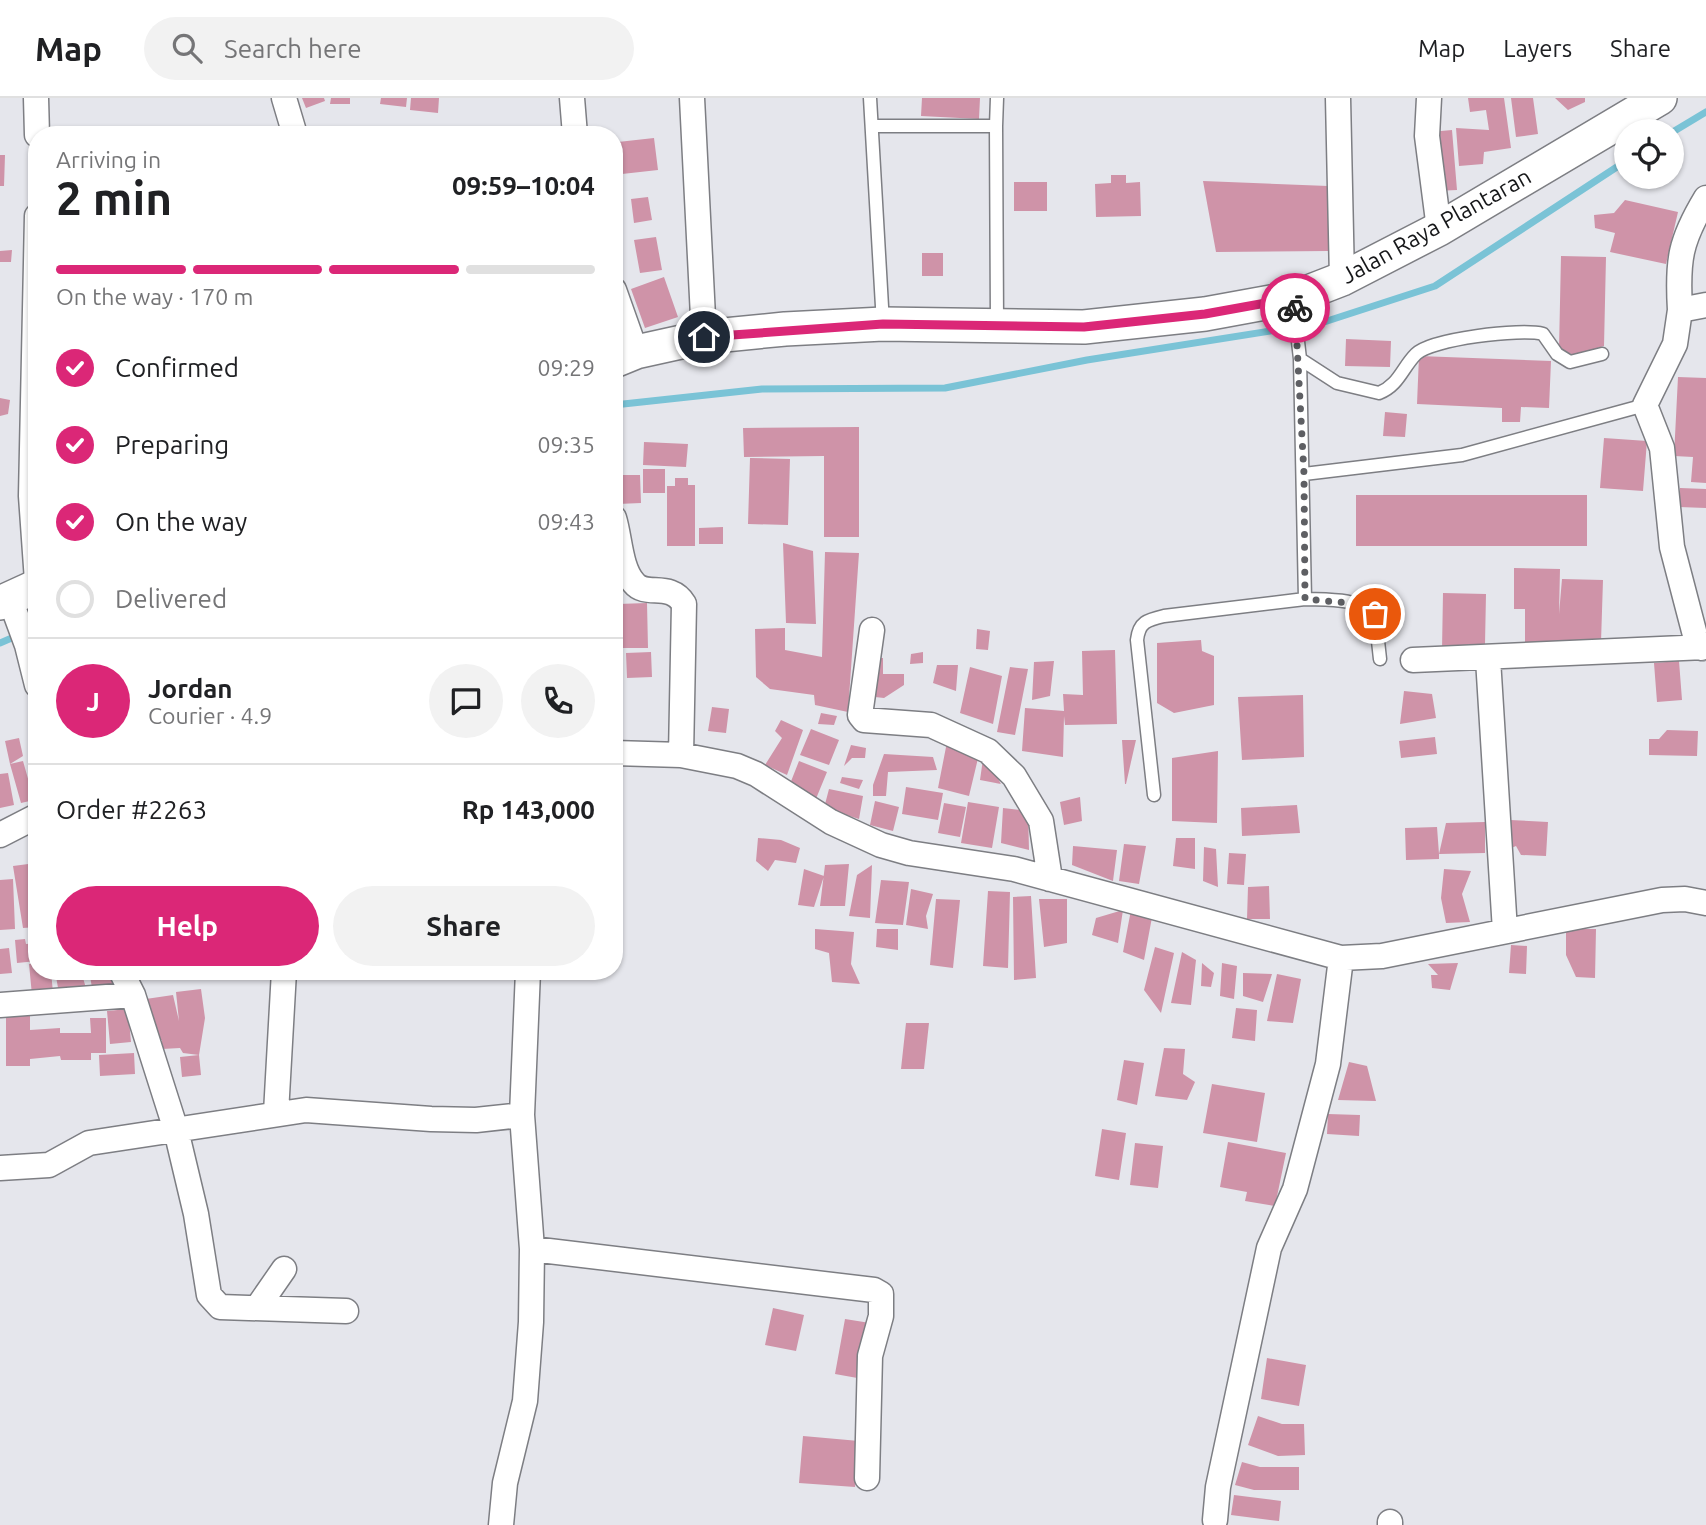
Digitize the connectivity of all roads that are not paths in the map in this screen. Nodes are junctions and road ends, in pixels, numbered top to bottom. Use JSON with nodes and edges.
{"nodes":[{"id":1,"x":36,"y":98,"type":"edge"},
{"id":2,"x":284,"y":98,"type":"edge"},
{"id":3,"x":572,"y":98,"type":"edge"},
{"id":4,"x":692,"y":98,"type":"edge"},
{"id":5,"x":870,"y":98,"type":"edge"},
{"id":6,"x":997,"y":98,"type":"edge"},
{"id":7,"x":1338,"y":98,"type":"edge"},
{"id":8,"x":1429,"y":98,"type":"edge"},
{"id":9,"x":1660,"y":98,"type":"edge"},
{"id":10,"x":37,"y":126,"type":"edge"},
{"id":11,"x":292,"y":126,"type":"edge"},
{"id":12,"x":574,"y":126,"type":"edge"},
{"id":13,"x":872,"y":126,"type":"junction"},
{"id":14,"x":996,"y":126,"type":"junction"},
{"id":15,"x":1706,"y":198,"type":"edge"},
{"id":16,"x":1439,"y":229,"type":"junction"},
{"id":17,"x":1342,"y":279,"type":"junction"},
{"id":18,"x":1706,"y":305,"type":"edge"},
{"id":19,"x":1294,"y":309,"type":"junction"},
{"id":20,"x":1680,"y":310,"type":"junction"},
{"id":21,"x":883,"y":324,"type":"junction"},
{"id":22,"x":997,"y":325,"type":"junction"},
{"id":23,"x":704,"y":337,"type":"junction"},
{"id":24,"x":1602,"y":354,"type":"dead end"},
{"id":25,"x":625,"y":357,"type":"edge"},
{"id":26,"x":1300,"y":359,"type":"junction"},
{"id":27,"x":1645,"y":405,"type":"junction"},
{"id":28,"x":1304,"y":474,"type":"junction"},
{"id":29,"x":623,"y":555,"type":"edge"},
{"id":30,"x":15,"y":596,"type":"edge"},
{"id":31,"x":1305,"y":599,"type":"junction"},
{"id":32,"x":872,"y":630,"type":"dead end"},
{"id":33,"x":1704,"y":647,"type":"edge"},
{"id":34,"x":28,"y":649,"type":"edge"},
{"id":35,"x":1380,"y":659,"type":"dead end"},
{"id":36,"x":1488,"y":659,"type":"junction"},
{"id":37,"x":1413,"y":660,"type":"dead end"},
{"id":38,"x":623,"y":753,"type":"edge"},
{"id":39,"x":681,"y":755,"type":"junction"},
{"id":40,"x":1154,"y":795,"type":"dead end"},
{"id":41,"x":28,"y":821,"type":"edge"},
{"id":42,"x":0,"y":835,"type":"edge"},
{"id":43,"x":1051,"y":879,"type":"junction"},
{"id":44,"x":1706,"y":903,"type":"edge"},
{"id":45,"x":1506,"y":931,"type":"junction"},
{"id":46,"x":1341,"y":958,"type":"junction"},
{"id":47,"x":126,"y":980,"type":"edge"},
{"id":48,"x":283,"y":980,"type":"edge"},
{"id":49,"x":528,"y":980,"type":"edge"},
{"id":50,"x":133,"y":995,"type":"junction"},
{"id":51,"x":0,"y":1005,"type":"edge"},
{"id":52,"x":276,"y":1113,"type":"junction"},
{"id":53,"x":522,"y":1115,"type":"junction"},
{"id":54,"x":176,"y":1130,"type":"junction"},
{"id":55,"x":0,"y":1168,"type":"edge"},
{"id":56,"x":532,"y":1249,"type":"junction"},
{"id":57,"x":284,"y":1269,"type":"dead end"},
{"id":58,"x":257,"y":1308,"type":"junction"},
{"id":59,"x":346,"y":1311,"type":"dead end"},
{"id":60,"x":867,"y":1478,"type":"dead end"},
{"id":61,"x":1215,"y":1520,"type":"dead end"},
{"id":62,"x":501,"y":1525,"type":"edge"}],
"edges":[{"from":1,"to":10,"type":"street"},
{"from":2,"to":11,"type":"street"},
{"from":3,"to":12,"type":"street"},
{"from":4,"to":23,"type":"street"},
{"from":5,"to":13,"type":"lane"},
{"from":6,"to":14,"type":"lane"},
{"from":7,"to":17,"type":"street"},
{"from":8,"to":16,"type":"street"},
{"from":9,"to":16,"type":"main road","name":"Jalan Raya Plantaran"},
{"from":13,"to":14,"type":"lane"},
{"from":13,"to":21,"type":"lane"},
{"from":14,"to":22,"type":"lane"},
{"from":15,"to":20,"type":"street"},
{"from":16,"to":17,"type":"main road","name":"Jalan Raya Plantaran"},
{"from":17,"to":19,"type":"main road","name":"Jalan Raya Plantaran"},
{"from":18,"to":20,"type":"street"},
{"from":19,"to":22,"type":"main road","name":"Jalan Raya Plantaran"},
{"from":19,"to":26,"type":"lane"},
{"from":20,"to":27,"type":"street"},
{"from":21,"to":22,"type":"main road","name":"Jalan Raya Plantaran"},
{"from":21,"to":23,"type":"main road","name":"Jalan Raya Plantaran"},
{"from":23,"to":25,"type":"main road","name":"Jalan Raya Plantaran"},
{"from":24,"to":26,"type":"lane"},
{"from":26,"to":28,"type":"lane"},
{"from":27,"to":28,"type":"lane"},
{"from":27,"to":33,"type":"street"},
{"from":28,"to":31,"type":"lane"},
{"from":29,"to":39,"type":"street"},
{"from":30,"to":34,"type":"street"},
{"from":31,"to":35,"type":"lane"},
{"from":31,"to":40,"type":"lane"},
{"from":32,"to":43,"type":"street"},
{"from":33,"to":36,"type":"street"},
{"from":36,"to":37,"type":"street"},
{"from":36,"to":45,"type":"street"},
{"from":38,"to":39,"type":"street"},
{"from":39,"to":43,"type":"street"},
{"from":41,"to":42,"type":"street"},
{"from":43,"to":46,"type":"street"},
{"from":44,"to":45,"type":"street"},
{"from":45,"to":46,"type":"street"},
{"from":46,"to":61,"type":"street"},
{"from":47,"to":50,"type":"street"},
{"from":48,"to":52,"type":"street"},
{"from":49,"to":53,"type":"street"},
{"from":50,"to":51,"type":"street"},
{"from":50,"to":54,"type":"street"},
{"from":52,"to":53,"type":"street"},
{"from":52,"to":54,"type":"street"},
{"from":53,"to":56,"type":"street"},
{"from":54,"to":55,"type":"street"},
{"from":54,"to":58,"type":"street"},
{"from":56,"to":60,"type":"street"},
{"from":56,"to":62,"type":"street"},
{"from":57,"to":58,"type":"street"},
{"from":58,"to":59,"type":"street"}]}
